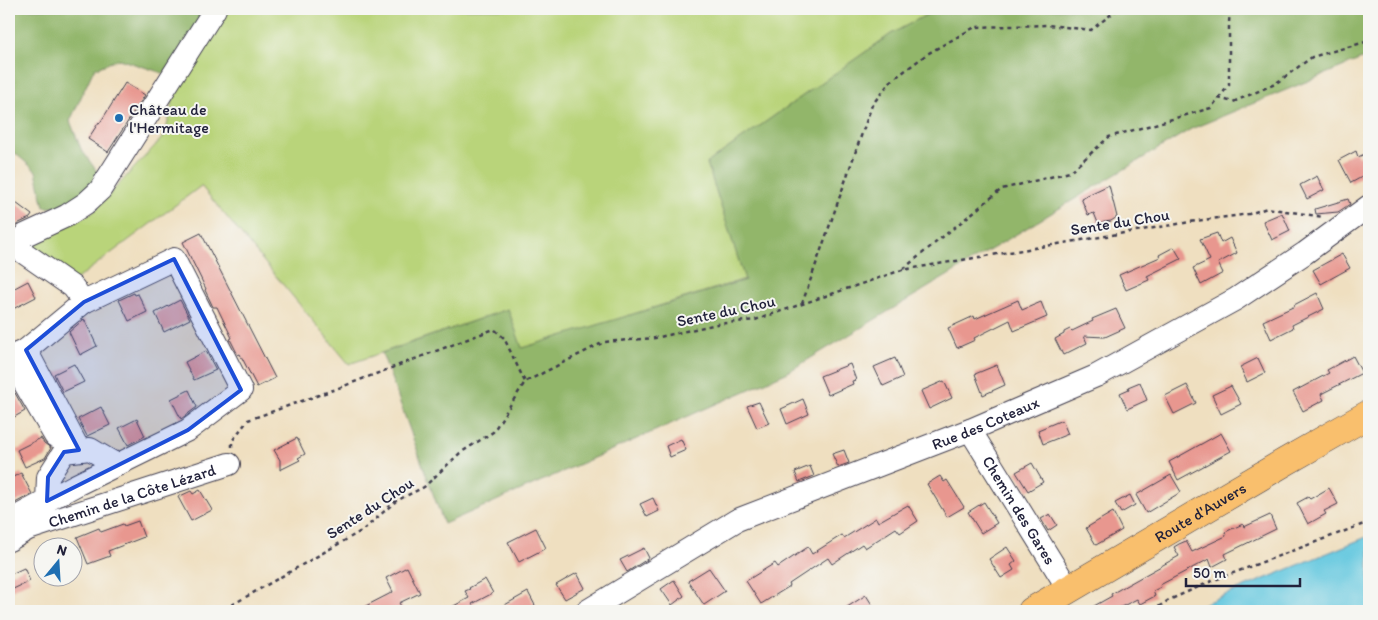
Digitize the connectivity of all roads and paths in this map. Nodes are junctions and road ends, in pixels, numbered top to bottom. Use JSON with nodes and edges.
{"nodes":[{"id":1,"x":215,"y":9,"type":"edge"},
{"id":2,"x":1118,"y":9,"type":"edge"},
{"id":3,"x":1230,"y":9,"type":"edge"},
{"id":4,"x":1369,"y":40,"type":"edge"},
{"id":5,"x":1218,"y":98,"type":"junction"},
{"id":6,"x":1369,"y":206,"type":"edge"},
{"id":7,"x":1349,"y":221,"type":"junction"},
{"id":8,"x":12,"y":245,"type":"edge"},
{"id":9,"x":902,"y":270,"type":"junction"},
{"id":10,"x":84,"y":302,"type":"junction"},
{"id":11,"x":802,"y":304,"type":"junction"},
{"id":12,"x":15,"y":355,"type":"edge"},
{"id":13,"x":525,"y":382,"type":"junction"},
{"id":14,"x":1369,"y":414,"type":"edge"},
{"id":15,"x":970,"y":430,"type":"junction"},
{"id":16,"x":71,"y":451,"type":"junction"},
{"id":17,"x":229,"y":464,"type":"joint"},
{"id":18,"x":117,"y":465,"type":"junction"},
{"id":19,"x":47,"y":501,"type":"junction"},
{"id":20,"x":9,"y":521,"type":"edge"},
{"id":21,"x":1369,"y":522,"type":"edge"},
{"id":22,"x":9,"y":540,"type":"edge"},
{"id":23,"x":1069,"y":590,"type":"junction"},
{"id":24,"x":217,"y":611,"type":"edge"},
{"id":25,"x":587,"y":611,"type":"edge"},
{"id":26,"x":1032,"y":611,"type":"edge"},
{"id":27,"x":1152,"y":611,"type":"edge"}],
"edges":[{"from":1,"to":8,"type":"street"},
{"from":2,"to":11,"type":"path"},
{"from":3,"to":5,"type":"path"},
{"from":4,"to":5,"type":"path"},
{"from":5,"to":9,"type":"path"},
{"from":6,"to":7,"type":"street","name":"Rue des Coteaux"},
{"from":7,"to":9,"type":"path","name":"Sente du Chou"},
{"from":7,"to":15,"type":"street","name":"Rue des Coteaux"},
{"from":8,"to":10,"type":"street"},
{"from":9,"to":11,"type":"path","name":"Sente du Chou"},
{"from":10,"to":12,"type":"street"},
{"from":10,"to":18,"type":"street"},
{"from":11,"to":13,"type":"path","name":"Sente du Chou"},
{"from":12,"to":16,"type":"street"},
{"from":13,"to":17,"type":"path"},
{"from":13,"to":24,"type":"path","name":"Sente du Chou"},
{"from":14,"to":23,"type":"main road","name":"Route d'Auvers"},
{"from":15,"to":23,"type":"street","name":"Chemin des Gares"},
{"from":15,"to":25,"type":"street","name":"Rue des Coteaux"},
{"from":16,"to":18,"type":"street"},
{"from":16,"to":19,"type":"street"},
{"from":17,"to":22,"type":"street","name":"Chemin de la Côte Lézard"},
{"from":18,"to":19,"type":"street"},
{"from":19,"to":20,"type":"street"},
{"from":21,"to":27,"type":"path"},
{"from":23,"to":26,"type":"main road","name":"Route d'Auvers"}]}
